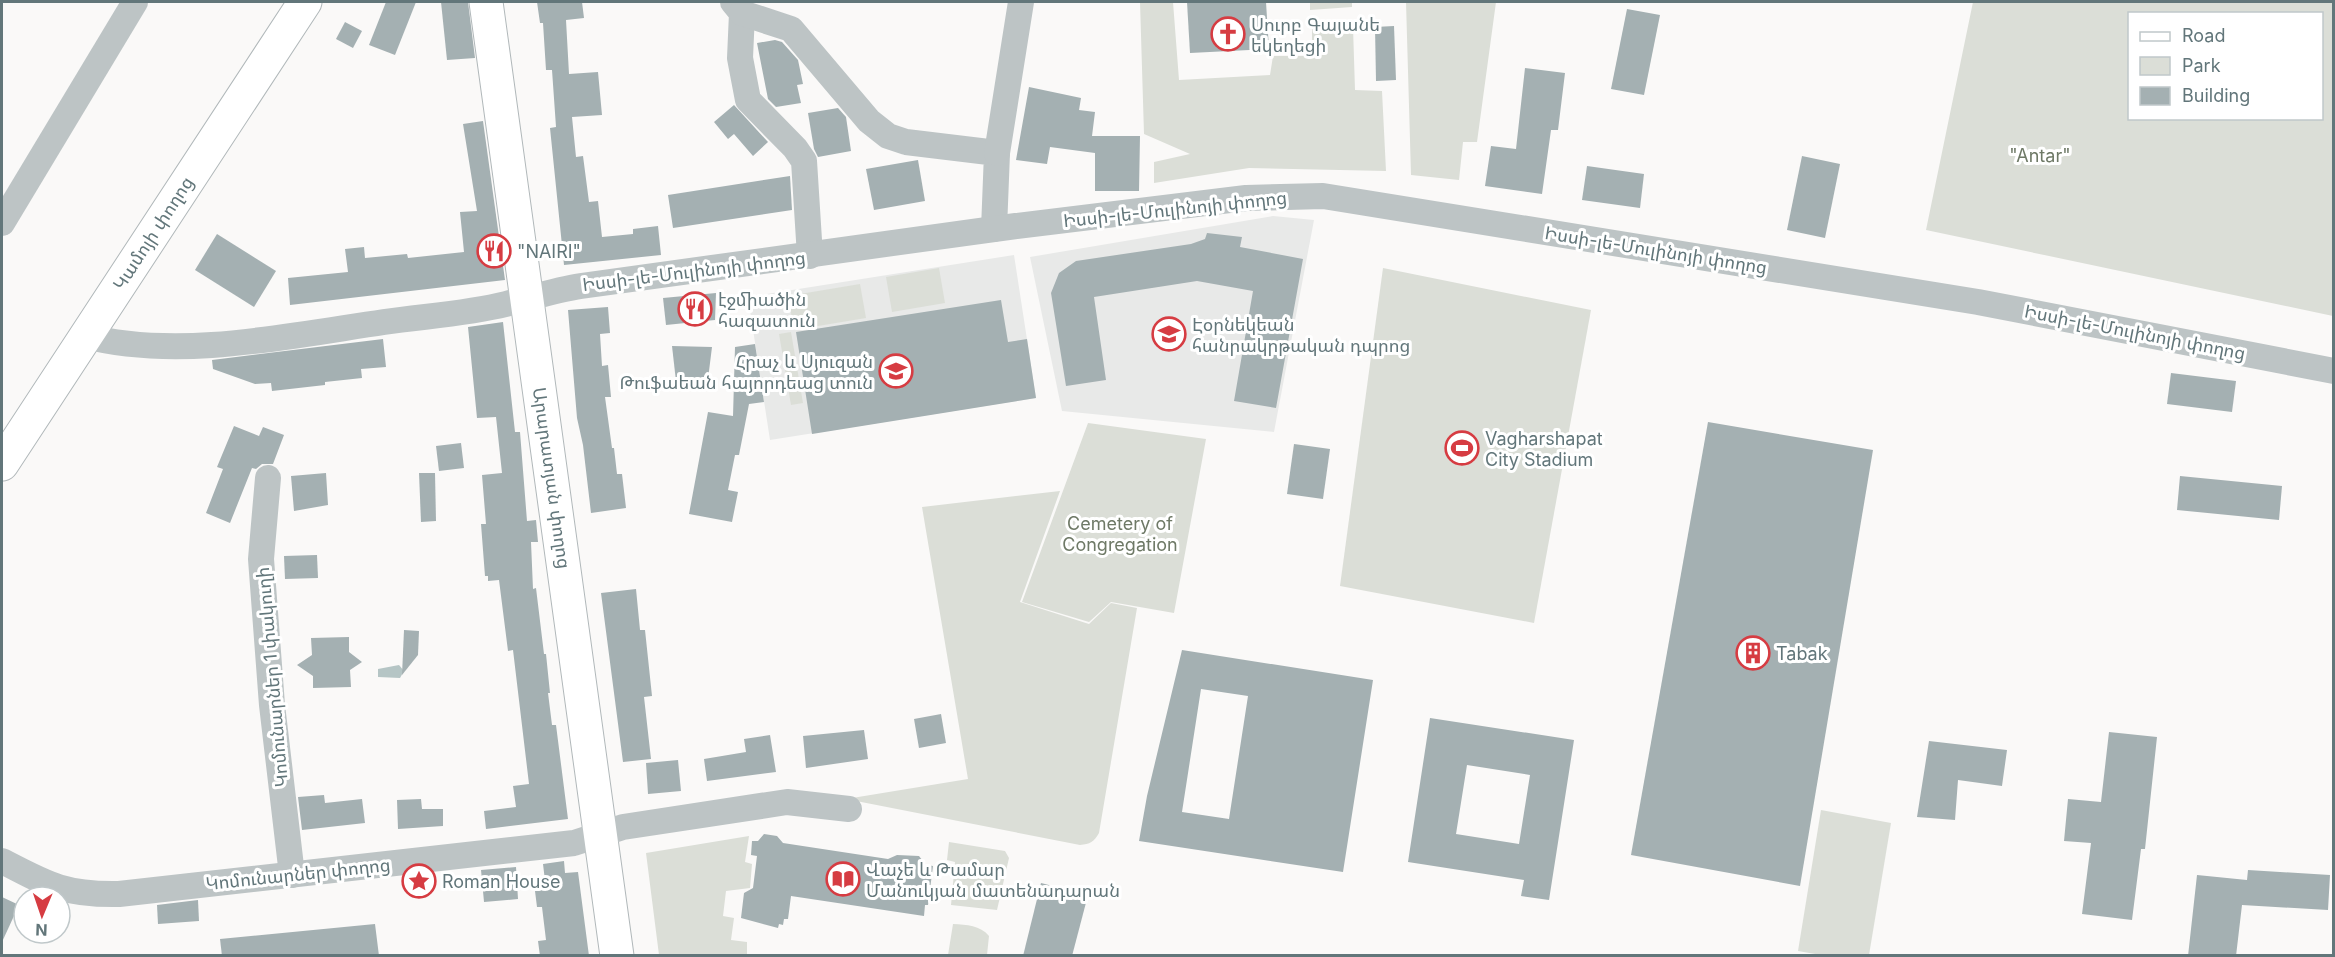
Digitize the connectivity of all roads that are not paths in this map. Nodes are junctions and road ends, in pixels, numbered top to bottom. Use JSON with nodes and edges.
{"nodes":[{"id":1,"x":135,"y":2,"type":"edge"},
{"id":2,"x":305,"y":2,"type":"edge"},
{"id":3,"x":486,"y":2,"type":"edge"},
{"id":4,"x":1021,"y":2,"type":"edge"},
{"id":5,"x":737,"y":7,"type":"edge"},
{"id":6,"x":997,"y":153,"type":"junction"},
{"id":7,"x":2,"y":223,"type":"edge"},
{"id":8,"x":994,"y":229,"type":"junction"},
{"id":9,"x":810,"y":256,"type":"junction"},
{"id":10,"x":526,"y":298,"type":"junction"},
{"id":11,"x":85,"y":336,"type":"junction"},
{"id":12,"x":2334,"y":371,"type":"edge"},
{"id":13,"x":2,"y":464,"type":"edge"},
{"id":14,"x":268,"y":478,"type":"dead end"},
{"id":15,"x":849,"y":809,"type":"dead end"},
{"id":16,"x":601,"y":834,"type":"junction"},
{"id":17,"x":2,"y":861,"type":"edge"},
{"id":18,"x":292,"y":875,"type":"junction"},
{"id":19,"x":617,"y":956,"type":"edge"}],
"edges":[{"from":1,"to":7,"type":"street"},
{"from":2,"to":11,"type":"main road","name":"Կամոյի փողոց"},
{"from":3,"to":10,"type":"main road","name":"Արարատյան փողոց"},
{"from":4,"to":6,"type":"street"},
{"from":5,"to":6,"type":"street"},
{"from":5,"to":9,"type":"street"},
{"from":6,"to":8,"type":"street"},
{"from":8,"to":9,"type":"street","name":"Իսսի-լե-Մուլինոյի փողոց"},
{"from":8,"to":12,"type":"street","name":"Իսսի-լե-Մուլինոյի փողոց"},
{"from":9,"to":10,"type":"street","name":"Իսսի-լե-Մուլինոյի փողոց"},
{"from":10,"to":11,"type":"street","name":"Իսսի-լե-Մուլինոյի փողոց"},
{"from":10,"to":16,"type":"main road","name":"Արարատյան փողոց"},
{"from":11,"to":13,"type":"main road","name":"Կամոյի փողոց"},
{"from":14,"to":18,"type":"street","name":"Կոմունարներ 1 փակուղի"},
{"from":15,"to":16,"type":"street","name":"Կոմունարներ փողոց"},
{"from":16,"to":18,"type":"street","name":"Կոմունարներ փողոց"},
{"from":16,"to":19,"type":"main road","name":"Արարատյան փողոց"},
{"from":17,"to":18,"type":"street","name":"Կոմունարներ փողոց"}]}
